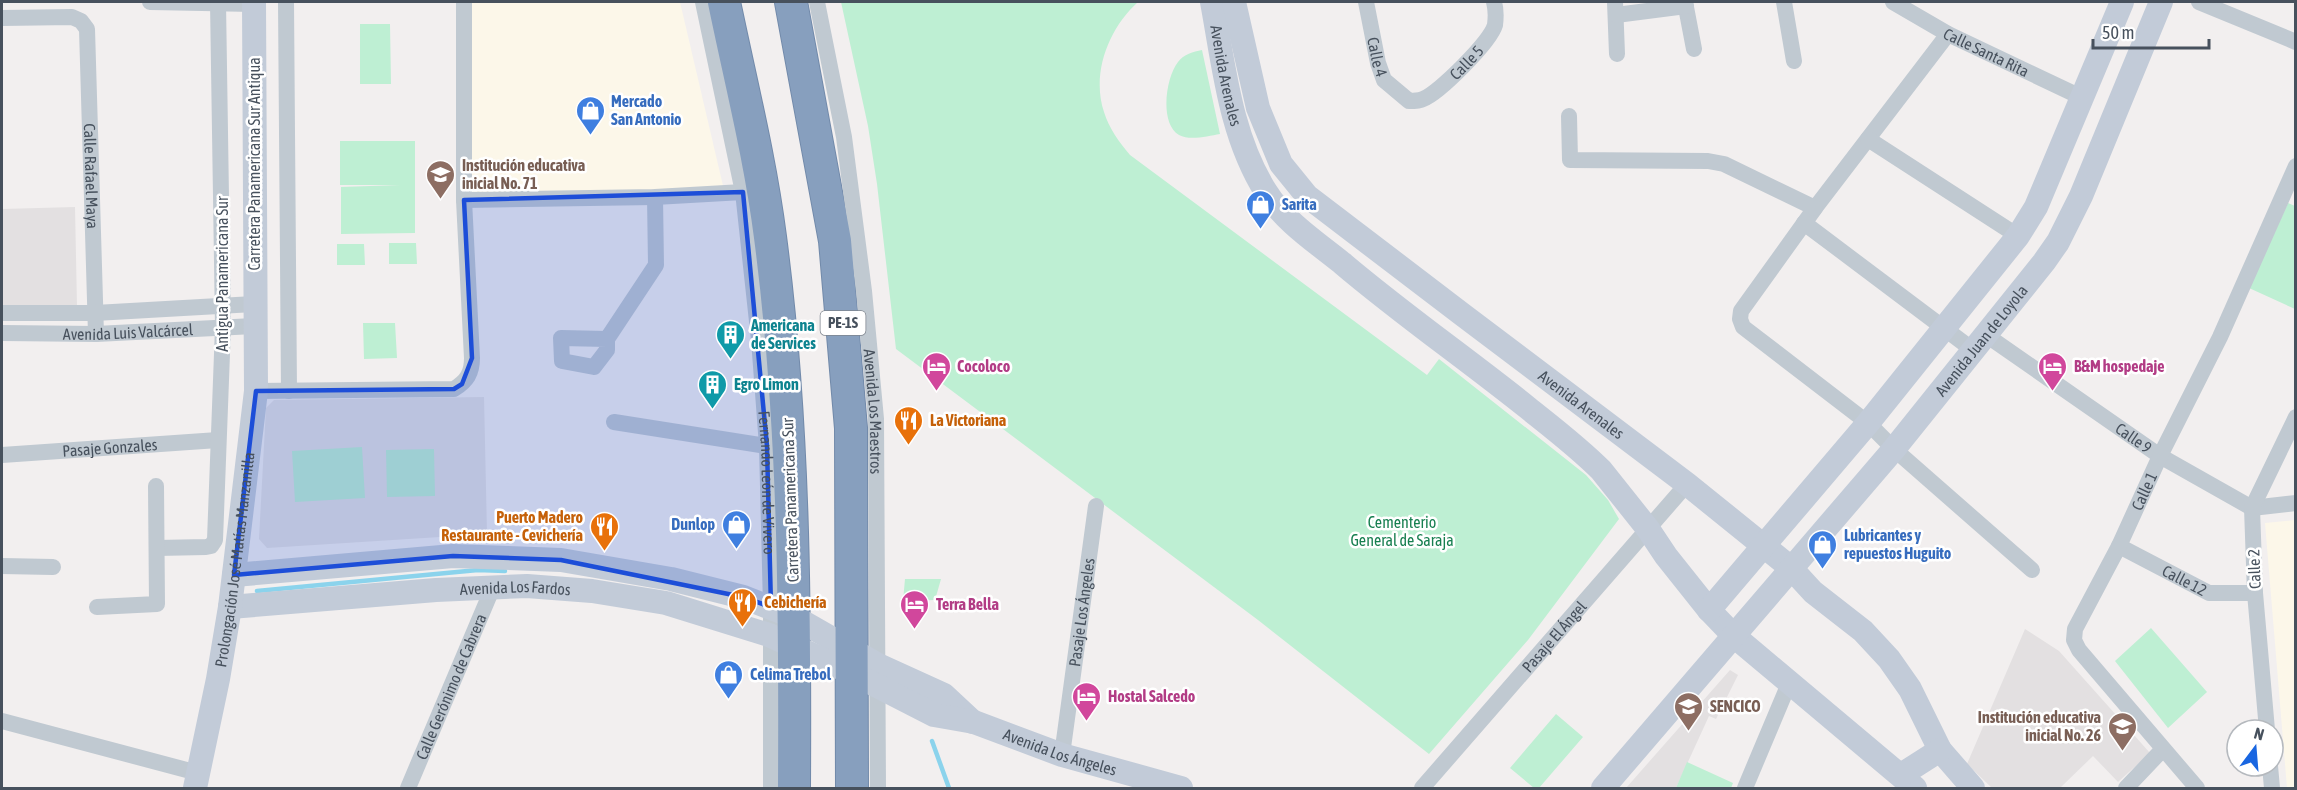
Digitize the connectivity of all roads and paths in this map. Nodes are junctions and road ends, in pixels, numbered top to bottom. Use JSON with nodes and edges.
{"nodes":[{"id":1,"x":150,"y":2,"type":"edge"},
{"id":2,"x":286,"y":2,"type":"edge"},
{"id":3,"x":464,"y":2,"type":"edge"},
{"id":4,"x":703,"y":2,"type":"edge"},
{"id":5,"x":724,"y":2,"type":"edge"},
{"id":6,"x":791,"y":2,"type":"edge"},
{"id":7,"x":817,"y":2,"type":"edge"},
{"id":8,"x":1212,"y":2,"type":"edge"},
{"id":9,"x":1234,"y":2,"type":"edge"},
{"id":10,"x":1366,"y":2,"type":"edge"},
{"id":11,"x":1494,"y":2,"type":"edge"},
{"id":12,"x":1784,"y":2,"type":"edge"},
{"id":13,"x":1893,"y":2,"type":"edge"},
{"id":14,"x":2122,"y":2,"type":"edge"},
{"id":15,"x":2161,"y":2,"type":"edge"},
{"id":16,"x":2199,"y":2,"type":"edge"},
{"id":17,"x":218,"y":3,"type":"edge"},
{"id":18,"x":254,"y":3,"type":"edge"},
{"id":19,"x":1686,"y":4,"type":"edge"},
{"id":20,"x":1616,"y":8,"type":"edge"},
{"id":21,"x":2,"y":18,"type":"edge"},
{"id":22,"x":1948,"y":34,"type":"junction"},
{"id":23,"x":2295,"y":42,"type":"edge"},
{"id":24,"x":1694,"y":49,"type":"dead end"},
{"id":25,"x":1617,"y":54,"type":"dead end"},
{"id":26,"x":1794,"y":61,"type":"dead end"},
{"id":27,"x":2083,"y":98,"type":"junction"},
{"id":28,"x":1409,"y":101,"type":"joint"},
{"id":29,"x":1569,"y":116,"type":"dead end"},
{"id":30,"x":1868,"y":139,"type":"junction"},
{"id":31,"x":2295,"y":166,"type":"edge"},
{"id":32,"x":743,"y":192,"type":"junction"},
{"id":33,"x":655,"y":197,"type":"junction"},
{"id":34,"x":464,"y":201,"type":"junction"},
{"id":35,"x":1815,"y":208,"type":"junction"},
{"id":36,"x":1804,"y":223,"type":"junction"},
{"id":37,"x":2018,"y":236,"type":"junction"},
{"id":38,"x":223,"y":305,"type":"junction"},
{"id":39,"x":95,"y":313,"type":"junction"},
{"id":40,"x":2,"y":314,"type":"edge"},
{"id":41,"x":254,"y":315,"type":"junction"},
{"id":42,"x":223,"y":327,"type":"junction"},
{"id":43,"x":1944,"y":328,"type":"junction"},
{"id":44,"x":2,"y":333,"type":"edge"},
{"id":45,"x":96,"y":334,"type":"junction"},
{"id":46,"x":607,"y":339,"type":"dead end"},
{"id":47,"x":1979,"y":342,"type":"junction"},
{"id":48,"x":256,"y":391,"type":"junction"},
{"id":49,"x":289,"y":391,"type":"junction"},
{"id":50,"x":2295,"y":417,"type":"edge"},
{"id":51,"x":614,"y":422,"type":"dead end"},
{"id":52,"x":1868,"y":423,"type":"junction"},
{"id":53,"x":218,"y":440,"type":"junction"},
{"id":54,"x":767,"y":446,"type":"junction"},
{"id":55,"x":1894,"y":449,"type":"junction"},
{"id":56,"x":2,"y":455,"type":"edge"},
{"id":57,"x":2160,"y":456,"type":"junction"},
{"id":58,"x":1687,"y":484,"type":"junction"},
{"id":59,"x":156,"y":486,"type":"dead end"},
{"id":60,"x":2295,"y":503,"type":"edge"},
{"id":61,"x":1096,"y":506,"type":"dead end"},
{"id":62,"x":2252,"y":508,"type":"junction"},
{"id":63,"x":1648,"y":529,"type":"junction"},
{"id":64,"x":1764,"y":546,"type":"junction"},
{"id":65,"x":2119,"y":546,"type":"junction"},
{"id":66,"x":157,"y":548,"type":"junction"},
{"id":67,"x":2,"y":566,"type":"edge"},
{"id":68,"x":53,"y":567,"type":"dead end"},
{"id":69,"x":1791,"y":568,"type":"junction"},
{"id":70,"x":2032,"y":570,"type":"dead end"},
{"id":71,"x":234,"y":575,"type":"junction"},
{"id":72,"x":671,"y":579,"type":"junction"},
{"id":73,"x":494,"y":587,"type":"junction"},
{"id":74,"x":2255,"y":593,"type":"junction"},
{"id":75,"x":666,"y":603,"type":"junction"},
{"id":76,"x":97,"y":607,"type":"dead end"},
{"id":77,"x":230,"y":607,"type":"junction"},
{"id":78,"x":1709,"y":610,"type":"junction"},
{"id":79,"x":782,"y":626,"type":"junction"},
{"id":80,"x":1734,"y":636,"type":"junction"},
{"id":81,"x":865,"y":669,"type":"junction"},
{"id":82,"x":1790,"y":681,"type":"junction"},
{"id":83,"x":2266,"y":718,"type":"edge"},
{"id":84,"x":2,"y":721,"type":"edge"},
{"id":85,"x":2163,"y":749,"type":"junction"},
{"id":86,"x":1940,"y":750,"type":"junction"},
{"id":87,"x":1062,"y":754,"type":"junction"},
{"id":88,"x":196,"y":781,"type":"edge"},
{"id":89,"x":1908,"y":782,"type":"edge"},
{"id":90,"x":408,"y":789,"type":"edge"},
{"id":91,"x":771,"y":789,"type":"edge"},
{"id":92,"x":794,"y":789,"type":"edge"},
{"id":93,"x":852,"y":789,"type":"edge"},
{"id":94,"x":878,"y":789,"type":"edge"},
{"id":95,"x":1181,"y":789,"type":"edge"},
{"id":96,"x":1422,"y":789,"type":"edge"},
{"id":97,"x":1603,"y":789,"type":"edge"},
{"id":98,"x":1745,"y":789,"type":"edge"},
{"id":99,"x":1973,"y":789,"type":"edge"},
{"id":100,"x":2126,"y":789,"type":"edge"},
{"id":101,"x":2198,"y":789,"type":"edge"}],
"edges":[{"from":1,"to":17,"type":"street"},
{"from":2,"to":49,"type":"street"},
{"from":3,"to":34,"type":"street"},
{"from":4,"to":32,"type":"street","name":"Fernando León de Vivero"},
{"from":5,"to":79,"type":"highway","name":"Carretera Panamericana Sur"},
{"from":6,"to":81,"type":"highway","number":"PE-1S"},
{"from":7,"to":81,"type":"street","name":"Avenida Los Maestros"},
{"from":8,"to":63,"type":"street","name":"Avenida Arenales"},
{"from":9,"to":58,"type":"street","name":"Avenida Arenales"},
{"from":10,"to":28,"type":"street","name":"Calle 4"},
{"from":11,"to":28,"type":"street","name":"Calle 5"},
{"from":12,"to":26,"type":"street"},
{"from":13,"to":22,"type":"street","name":"Calle Santa Rita"},
{"from":14,"to":27,"type":"street"},
{"from":15,"to":47,"type":"street","name":"Avenida Juan de Loyola"},
{"from":16,"to":23,"type":"street"},
{"from":17,"to":18,"type":"street"},
{"from":17,"to":38,"type":"street","name":"Antigua Panamericana Sur"},
{"from":18,"to":41,"type":"street","name":"Carretera Panamericana Sur Antiqua"},
{"from":19,"to":20,"type":"street"},
{"from":19,"to":24,"type":"street"},
{"from":20,"to":25,"type":"street"},
{"from":21,"to":39,"type":"street","name":"Calle Rafael Maya"},
{"from":22,"to":27,"type":"street","name":"Calle Santa Rita"},
{"from":22,"to":30,"type":"street"},
{"from":27,"to":37,"type":"street"},
{"from":29,"to":35,"type":"street"},
{"from":30,"to":35,"type":"street"},
{"from":30,"to":37,"type":"street"},
{"from":31,"to":57,"type":"street","name":"Calle 1"},
{"from":32,"to":33,"type":"street"},
{"from":32,"to":54,"type":"street","name":"Fernando León de Vivero"},
{"from":33,"to":34,"type":"street"},
{"from":33,"to":46,"type":"street"},
{"from":34,"to":49,"type":"street"},
{"from":35,"to":36,"type":"street"},
{"from":36,"to":43,"type":"street","name":"Calle 9"},
{"from":36,"to":52,"type":"street"},
{"from":37,"to":43,"type":"street"},
{"from":38,"to":39,"type":"street","name":"Avenida Luis Valcárcel"},
{"from":38,"to":41,"type":"street","name":"Avenida Luis Valcárcel"},
{"from":38,"to":42,"type":"street","name":"Antigua Panamericana Sur"},
{"from":39,"to":40,"type":"street","name":"Avenida Luis Valcárcel"},
{"from":39,"to":45,"type":"street","name":"Calle Rafael Maya"},
{"from":41,"to":42,"type":"street","name":"Avenida Luis Valcárcel"},
{"from":41,"to":48,"type":"street","name":"Prolongación José Matías Manzanilla"},
{"from":42,"to":45,"type":"street","name":"Avenida Luis Valcárcel"},
{"from":42,"to":53,"type":"street","name":"Antigua Panamericana Sur"},
{"from":43,"to":47,"type":"street","name":"Calle 9"},
{"from":43,"to":52,"type":"street"},
{"from":44,"to":45,"type":"street","name":"Avenida Luis Valcárcel"},
{"from":47,"to":55,"type":"street","name":"Avenida Juan de Loyola"},
{"from":47,"to":57,"type":"street","name":"Calle 9"},
{"from":48,"to":49,"type":"street"},
{"from":48,"to":71,"type":"street","name":"Prolongación José Matías Manzanilla"},
{"from":50,"to":62,"type":"street","name":"Calle 2"},
{"from":51,"to":54,"type":"street"},
{"from":52,"to":55,"type":"street"},
{"from":52,"to":64,"type":"street"},
{"from":53,"to":56,"type":"street","name":"Pasaje Gonzales"},
{"from":53,"to":66,"type":"street","name":"Antigua Panamericana Sur"},
{"from":54,"to":79,"type":"street","name":"Fernando León de Vivero"},
{"from":55,"to":69,"type":"street","name":"Avenida Juan de Loyola"},
{"from":55,"to":70,"type":"street"},
{"from":57,"to":62,"type":"street","name":"Calle 9"},
{"from":57,"to":65,"type":"street","name":"Calle 1"},
{"from":58,"to":63,"type":"street","name":"Pasaje El Ángel"},
{"from":58,"to":64,"type":"street","name":"Avenida Arenales"},
{"from":59,"to":66,"type":"street"},
{"from":60,"to":62,"type":"street"},
{"from":61,"to":87,"type":"street","name":"Pasaje Los Ángeles"},
{"from":62,"to":74,"type":"street","name":"Calle 2"},
{"from":63,"to":78,"type":"street","name":"Avenida Arenales"},
{"from":63,"to":96,"type":"street","name":"Pasaje El Ángel"},
{"from":64,"to":69,"type":"street","name":"Avenida Arenales"},
{"from":64,"to":78,"type":"street"},
{"from":65,"to":74,"type":"street","name":"Calle 12"},
{"from":65,"to":85,"type":"street","name":"Calle 1"},
{"from":66,"to":76,"type":"street"},
{"from":67,"to":68,"type":"street"},
{"from":69,"to":80,"type":"street","name":"Avenida Juan de Loyola"},
{"from":69,"to":86,"type":"street","name":"Avenida Arenales"},
{"from":71,"to":72,"type":"street","name":"Avenida Los Fardos"},
{"from":71,"to":77,"type":"street","name":"Prolongación José Matías Manzanilla"},
{"from":72,"to":75,"type":"street"},
{"from":72,"to":79,"type":"street","name":"Avenida Los Fardos"},
{"from":73,"to":75,"type":"street","name":"Avenida Los Fardos"},
{"from":73,"to":77,"type":"street","name":"Avenida Los Fardos"},
{"from":73,"to":90,"type":"street","name":"Calle Gerónimo de Cabrera"},
{"from":74,"to":83,"type":"street","name":"Calle 2"},
{"from":75,"to":79,"type":"street","name":"Avenida Los Fardos"},
{"from":77,"to":88,"type":"street","name":"Prolongación José Matías Manzanilla"},
{"from":78,"to":80,"type":"street","name":"Avenida Arenales"},
{"from":79,"to":81,"type":"street","name":"Avenida Los Ángeles"},
{"from":79,"to":91,"type":"street","name":"Fernando León de Vivero"},
{"from":79,"to":92,"type":"highway","name":"Carretera Panamericana Sur"},
{"from":80,"to":82,"type":"street","name":"Avenida Arenales"},
{"from":80,"to":97,"type":"street","name":"Avenida Juan de Loyola"},
{"from":81,"to":87,"type":"street","name":"Avenida Los Ángeles"},
{"from":81,"to":93,"type":"highway","number":"PE-1S"},
{"from":81,"to":94,"type":"street","name":"Avenida Los Maestros"},
{"from":82,"to":89,"type":"street","name":"Avenida Arenales"},
{"from":82,"to":98,"type":"street"},
{"from":84,"to":88,"type":"street"},
{"from":85,"to":100,"type":"street"},
{"from":85,"to":101,"type":"street","name":"Calle 1"},
{"from":86,"to":89,"type":"street"},
{"from":86,"to":99,"type":"street","name":"Avenida Arenales"},
{"from":87,"to":95,"type":"street","name":"Avenida Los Ángeles"}]}
